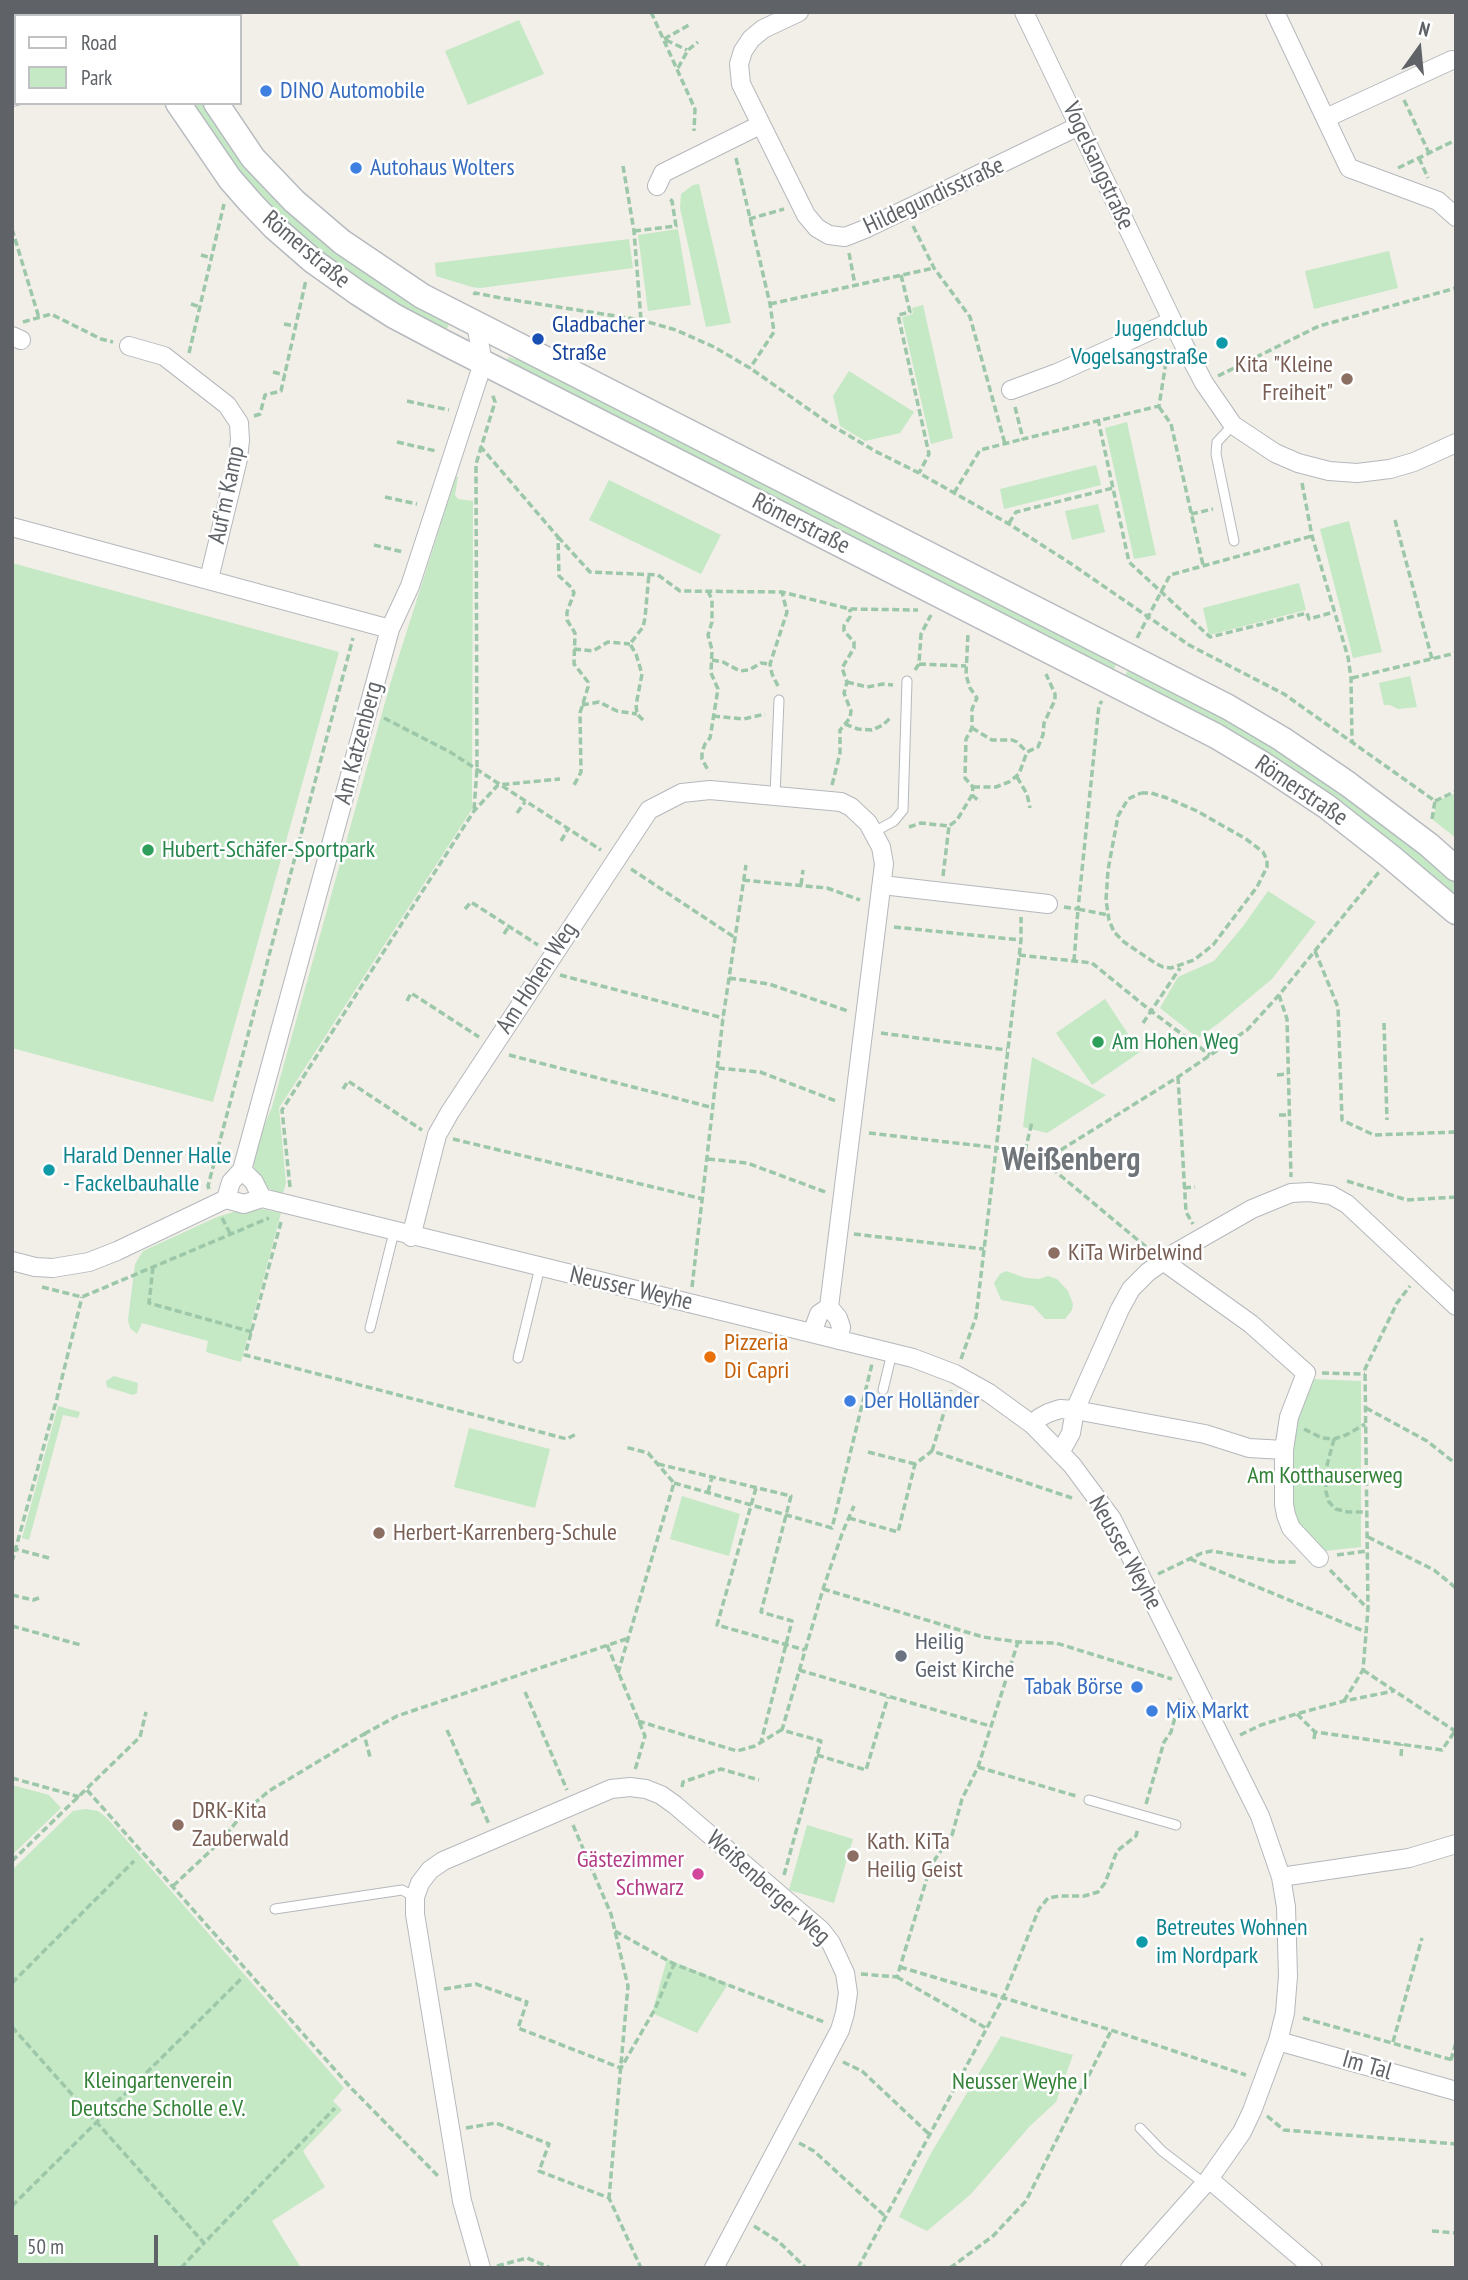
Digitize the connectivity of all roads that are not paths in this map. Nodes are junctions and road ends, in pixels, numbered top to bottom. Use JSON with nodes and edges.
{"nodes":[{"id":1,"x":799,"y":12,"type":"edge"},
{"id":2,"x":1024,"y":12,"type":"edge"},
{"id":3,"x":1275,"y":12,"type":"edge"},
{"id":4,"x":1452,"y":60,"type":"dead end"},
{"id":5,"x":179,"y":105,"type":"edge"},
{"id":6,"x":217,"y":105,"type":"edge"},
{"id":7,"x":1326,"y":118,"type":"junction"},
{"id":8,"x":760,"y":125,"type":"junction"},
{"id":9,"x":1079,"y":126,"type":"junction"},
{"id":10,"x":657,"y":186,"type":"road end"},
{"id":11,"x":1456,"y":217,"type":"edge"},
{"id":12,"x":1172,"y":321,"type":"junction"},
{"id":13,"x":476,"y":324,"type":"junction"},
{"id":14,"x":518,"y":345,"type":"junction"},
{"id":15,"x":129,"y":346,"type":"road end"},
{"id":16,"x":483,"y":363,"type":"junction"},
{"id":17,"x":1010,"y":390,"type":"road end"},
{"id":18,"x":1233,"y":425,"type":"junction"},
{"id":19,"x":1456,"y":443,"type":"edge"},
{"id":20,"x":12,"y":527,"type":"edge"},
{"id":21,"x":1234,"y":541,"type":"dead end"},
{"id":22,"x":209,"y":579,"type":"junction"},
{"id":23,"x":390,"y":629,"type":"junction"},
{"id":24,"x":903,"y":684,"type":"road end"},
{"id":25,"x":779,"y":700,"type":"road end"},
{"id":26,"x":775,"y":795,"type":"junction"},
{"id":27,"x":877,"y":840,"type":"junction"},
{"id":28,"x":1456,"y":869,"type":"edge"},
{"id":29,"x":882,"y":885,"type":"junction"},
{"id":30,"x":1048,"y":904,"type":"road end"},
{"id":31,"x":1456,"y":912,"type":"edge"},
{"id":32,"x":242,"y":1170,"type":"junction"},
{"id":33,"x":262,"y":1198,"type":"junction"},
{"id":34,"x":221,"y":1202,"type":"junction"},
{"id":35,"x":403,"y":1234,"type":"junction"},
{"id":36,"x":12,"y":1261,"type":"edge"},
{"id":37,"x":1163,"y":1261,"type":"junction"},
{"id":38,"x":540,"y":1267,"type":"junction"},
{"id":39,"x":1456,"y":1306,"type":"edge"},
{"id":40,"x":830,"y":1307,"type":"junction"},
{"id":41,"x":370,"y":1328,"type":"dead end"},
{"id":42,"x":812,"y":1333,"type":"junction"},
{"id":43,"x":839,"y":1339,"type":"junction"},
{"id":44,"x":884,"y":1351,"type":"junction"},
{"id":45,"x":518,"y":1358,"type":"dead end"},
{"id":46,"x":883,"y":1390,"type":"dead end"},
{"id":47,"x":1075,"y":1410,"type":"junction"},
{"id":48,"x":1033,"y":1425,"type":"junction"},
{"id":49,"x":1284,"y":1450,"type":"junction"},
{"id":50,"x":1060,"y":1453,"type":"junction"},
{"id":51,"x":1319,"y":1558,"type":"road end"},
{"id":52,"x":1089,"y":1800,"type":"road end"},
{"id":53,"x":1176,"y":1825,"type":"dead end"},
{"id":54,"x":1456,"y":1844,"type":"edge"},
{"id":55,"x":1281,"y":1877,"type":"junction"},
{"id":56,"x":415,"y":1897,"type":"junction"},
{"id":57,"x":275,"y":1909,"type":"dead end"},
{"id":58,"x":1278,"y":2041,"type":"junction"},
{"id":59,"x":1456,"y":2091,"type":"edge"},
{"id":60,"x":1140,"y":2128,"type":"dead end"},
{"id":61,"x":1207,"y":2181,"type":"junction"},
{"id":62,"x":481,"y":2268,"type":"edge"},
{"id":63,"x":714,"y":2268,"type":"edge"},
{"id":64,"x":1130,"y":2268,"type":"edge"},
{"id":65,"x":1312,"y":2268,"type":"edge"}],
"edges":[{"from":1,"to":8,"type":"street","name":"Hildegundisstraße"},
{"from":2,"to":9,"type":"street","name":"Vogelsangstraße"},
{"from":3,"to":7,"type":"street"},
{"from":4,"to":7,"type":"street"},
{"from":5,"to":16,"type":"main road","name":"Römerstraße"},
{"from":6,"to":13,"type":"main road","name":"Römerstraße"},
{"from":7,"to":11,"type":"street"},
{"from":8,"to":9,"type":"street","name":"Hildegundisstraße"},
{"from":8,"to":10,"type":"street"},
{"from":9,"to":12,"type":"street","name":"Vogelsangstraße"},
{"from":12,"to":17,"type":"street"},
{"from":12,"to":18,"type":"street","name":"Vogelsangstraße"},
{"from":13,"to":14,"type":"main road","name":"Römerstraße"},
{"from":13,"to":16,"type":"street","name":"Am Katzenberg"},
{"from":14,"to":16,"type":"street"},
{"from":14,"to":28,"type":"main road","name":"Römerstraße"},
{"from":15,"to":22,"type":"street","name":"Auf'm Kamp"},
{"from":16,"to":23,"type":"street","name":"Am Katzenberg"},
{"from":16,"to":31,"type":"main road","name":"Römerstraße"},
{"from":18,"to":19,"type":"street","name":"Vogelsangstraße"},
{"from":18,"to":21,"type":"lane"},
{"from":20,"to":22,"type":"street","name":"Auf'm Kamp"},
{"from":22,"to":23,"type":"street","name":"Auf'm Kamp"},
{"from":23,"to":32,"type":"street","name":"Am Katzenberg"},
{"from":24,"to":27,"type":"lane"},
{"from":25,"to":26,"type":"lane"},
{"from":26,"to":27,"type":"street","name":"Am Hohen Weg"},
{"from":26,"to":35,"type":"street","name":"Am Hohen Weg"},
{"from":27,"to":29,"type":"street"},
{"from":29,"to":30,"type":"street"},
{"from":29,"to":40,"type":"street"},
{"from":32,"to":33,"type":"street"},
{"from":32,"to":34,"type":"street","name":"Am Katzenberg"},
{"from":33,"to":34,"type":"street","name":"Neusser Weyhe"},
{"from":33,"to":35,"type":"street","name":"Neusser Weyhe"},
{"from":34,"to":36,"type":"street","name":"Neusser Weyhe"},
{"from":35,"to":38,"type":"street","name":"Neusser Weyhe"},
{"from":35,"to":41,"type":"lane"},
{"from":37,"to":39,"type":"street"},
{"from":37,"to":47,"type":"street"},
{"from":37,"to":49,"type":"street"},
{"from":38,"to":42,"type":"street","name":"Neusser Weyhe"},
{"from":38,"to":45,"type":"lane","name":"Neusser Weyhe"},
{"from":40,"to":42,"type":"street"},
{"from":40,"to":43,"type":"street"},
{"from":42,"to":43,"type":"street","name":"Neusser Weyhe"},
{"from":43,"to":44,"type":"street","name":"Neusser Weyhe"},
{"from":44,"to":46,"type":"lane"},
{"from":44,"to":48,"type":"street","name":"Neusser Weyhe"},
{"from":47,"to":48,"type":"street"},
{"from":47,"to":49,"type":"street"},
{"from":47,"to":50,"type":"street"},
{"from":48,"to":50,"type":"street","name":"Neusser Weyhe"},
{"from":49,"to":51,"type":"street"},
{"from":50,"to":55,"type":"street","name":"Neusser Weyhe"},
{"from":52,"to":53,"type":"lane"},
{"from":54,"to":55,"type":"street"},
{"from":55,"to":58,"type":"street","name":"Neusser Weyhe"},
{"from":56,"to":57,"type":"lane"},
{"from":56,"to":62,"type":"street"},
{"from":56,"to":63,"type":"street","name":"Weißenberger Weg"},
{"from":58,"to":59,"type":"street","name":"Im Tal"},
{"from":58,"to":61,"type":"street","name":"Neusser Weyhe"},
{"from":60,"to":61,"type":"lane"},
{"from":61,"to":64,"type":"street","name":"Neusser Weyhe"},
{"from":61,"to":65,"type":"street"}]}
